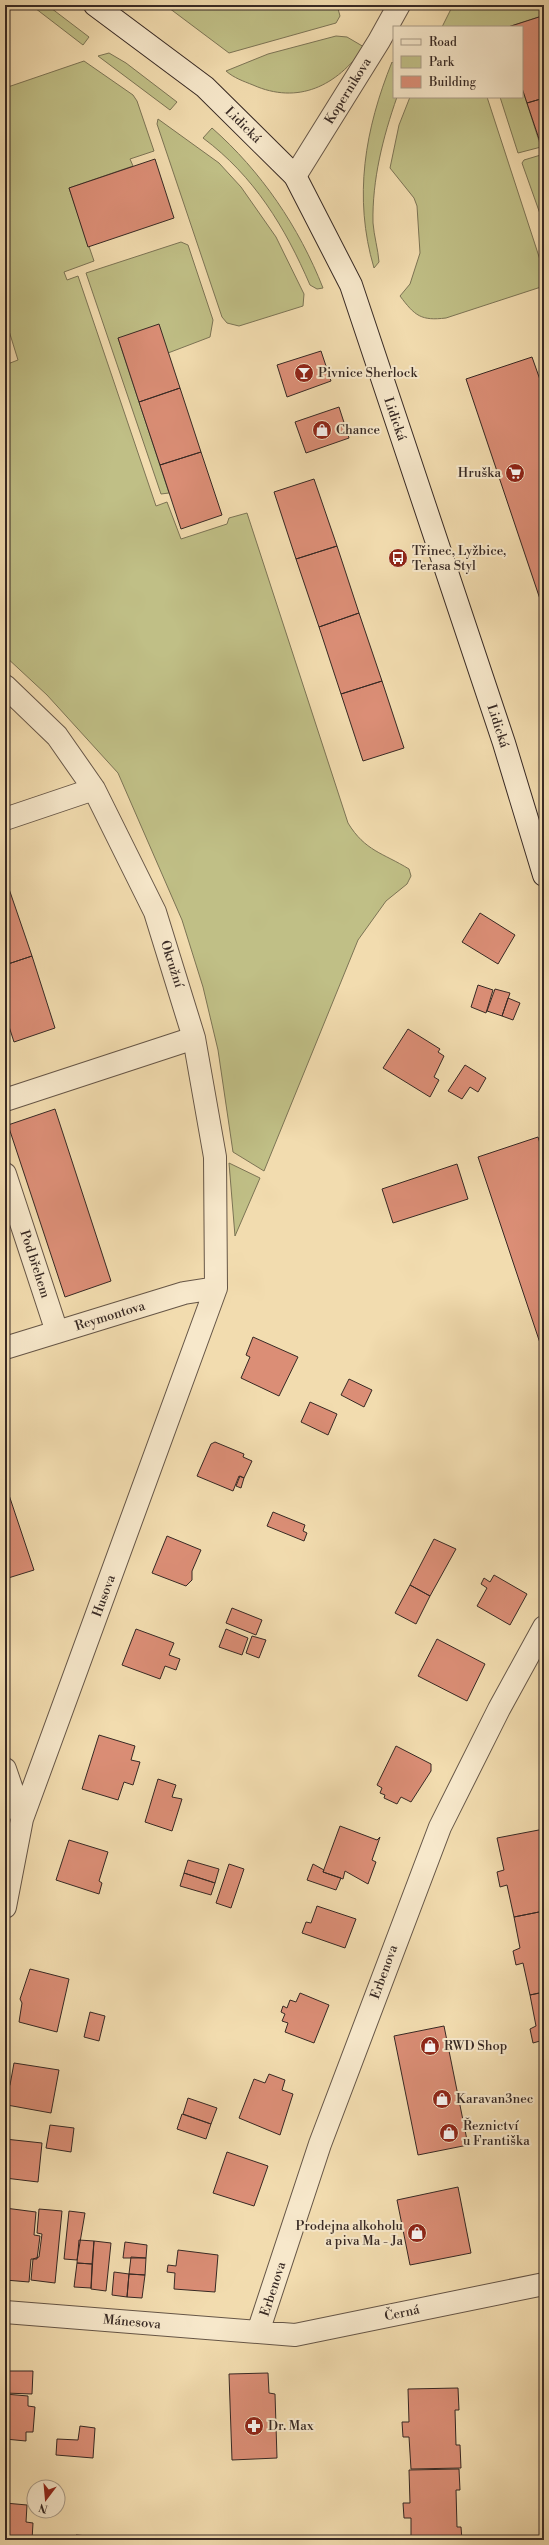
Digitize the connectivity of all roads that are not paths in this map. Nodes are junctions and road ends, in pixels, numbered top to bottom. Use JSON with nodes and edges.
{"nodes":[{"id":1,"x":95,"y":5,"type":"edge"},
{"id":2,"x":399,"y":5,"type":"edge"},
{"id":3,"x":295,"y":176,"type":"junction"},
{"id":4,"x":5,"y":686,"type":"edge"},
{"id":5,"x":94,"y":789,"type":"junction"},
{"id":6,"x":5,"y":819,"type":"edge"},
{"id":7,"x":540,"y":842,"type":"edge"},
{"id":8,"x":544,"y":874,"type":"edge"},
{"id":9,"x":194,"y":1038,"type":"junction"},
{"id":10,"x":5,"y":1100,"type":"edge"},
{"id":11,"x":5,"y":1174,"type":"edge"},
{"id":12,"x":216,"y":1288,"type":"junction"},
{"id":13,"x":58,"y":1332,"type":"junction"},
{"id":14,"x":5,"y":1348,"type":"edge"},
{"id":15,"x":544,"y":1627,"type":"edge"},
{"id":16,"x":5,"y":1768,"type":"edge"},
{"id":17,"x":22,"y":1819,"type":"junction"},
{"id":18,"x":5,"y":1907,"type":"edge"},
{"id":19,"x":544,"y":2284,"type":"edge"},
{"id":20,"x":5,"y":2312,"type":"edge"},
{"id":21,"x":258,"y":2332,"type":"junction"}],
"edges":[{"from":1,"to":3,"type":"street","name":"Lidická"},
{"from":2,"to":3,"type":"street","name":"Kopernikova"},
{"from":3,"to":7,"type":"street","name":"Lidická"},
{"from":4,"to":5,"type":"street","name":"Okružní"},
{"from":5,"to":6,"type":"street"},
{"from":5,"to":9,"type":"street","name":"Okružní"},
{"from":7,"to":8,"type":"street","name":"Lidická"},
{"from":9,"to":10,"type":"street"},
{"from":9,"to":12,"type":"street","name":"Okružní"},
{"from":11,"to":13,"type":"street","name":"Pod břehem"},
{"from":12,"to":13,"type":"street","name":"Reymontova"},
{"from":12,"to":17,"type":"street","name":"Husova"},
{"from":13,"to":14,"type":"street","name":"Reymontova"},
{"from":15,"to":21,"type":"street","name":"Erbenova"},
{"from":16,"to":17,"type":"street"},
{"from":17,"to":18,"type":"street","name":"Husova"},
{"from":19,"to":21,"type":"street","name":"Černá"},
{"from":20,"to":21,"type":"street","name":"Mánesova"}]}
